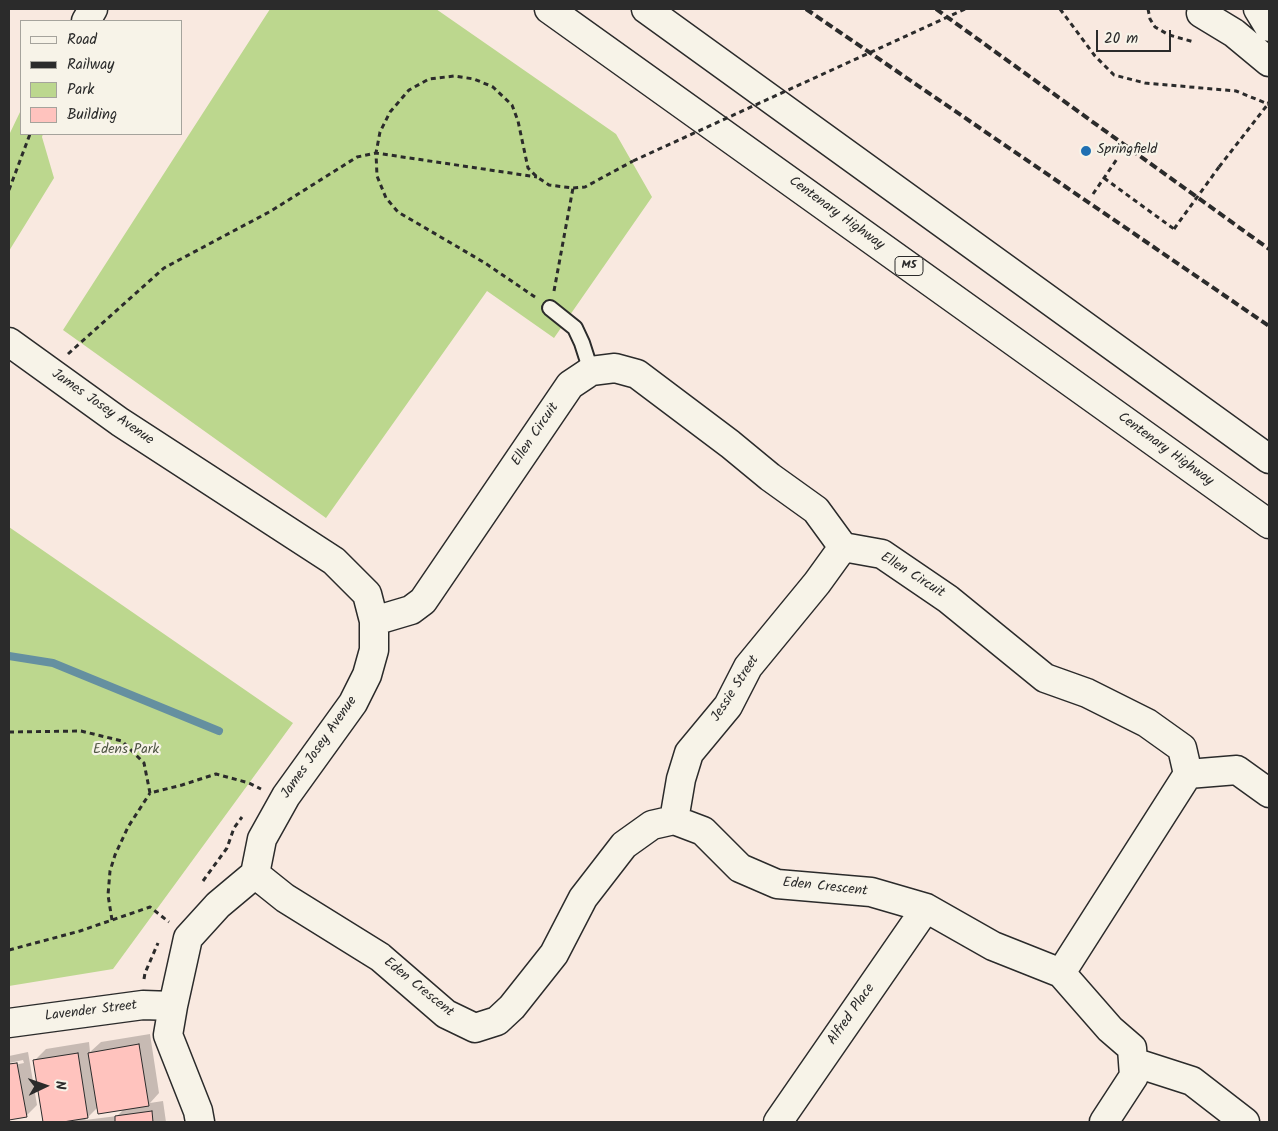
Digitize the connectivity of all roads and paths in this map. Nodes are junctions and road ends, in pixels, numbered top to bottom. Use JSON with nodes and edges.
{"nodes":[{"id":1,"x":550,"y":9,"type":"edge"},
{"id":2,"x":646,"y":9,"type":"edge"},
{"id":3,"x":965,"y":9,"type":"edge"},
{"id":4,"x":1060,"y":9,"type":"edge"},
{"id":5,"x":1148,"y":9,"type":"edge"},
{"id":6,"x":1237,"y":9,"type":"edge"},
{"id":7,"x":1258,"y":9,"type":"edge"},
{"id":8,"x":1198,"y":11,"type":"edge"},
{"id":9,"x":1269,"y":27,"type":"edge"},
{"id":10,"x":1197,"y":43,"type":"dead end"},
{"id":11,"x":1269,"y":62,"type":"edge"},
{"id":12,"x":1269,"y":104,"type":"edge"},
{"id":13,"x":30,"y":135,"type":"edge"},
{"id":14,"x":376,"y":153,"type":"junction"},
{"id":15,"x":1116,"y":159,"type":"dead end"},
{"id":16,"x":537,"y":177,"type":"junction"},
{"id":17,"x":1104,"y":178,"type":"junction"},
{"id":18,"x":573,"y":188,"type":"junction"},
{"id":19,"x":9,"y":190,"type":"edge"},
{"id":20,"x":1092,"y":194,"type":"dead end"},
{"id":21,"x":550,"y":308,"type":"junction"},
{"id":22,"x":9,"y":342,"type":"edge"},
{"id":23,"x":49,"y":371,"type":"junction"},
{"id":24,"x":591,"y":371,"type":"junction"},
{"id":25,"x":1269,"y":459,"type":"edge"},
{"id":26,"x":1269,"y":524,"type":"edge"},
{"id":27,"x":843,"y":547,"type":"junction"},
{"id":28,"x":374,"y":621,"type":"junction"},
{"id":29,"x":9,"y":732,"type":"edge"},
{"id":30,"x":1188,"y":774,"type":"junction"},
{"id":31,"x":267,"y":781,"type":"dead end"},
{"id":32,"x":262,"y":790,"type":"junction"},
{"id":33,"x":1269,"y":792,"type":"edge"},
{"id":34,"x":150,"y":793,"type":"junction"},
{"id":35,"x":256,"y":797,"type":"dead end"},
{"id":36,"x":245,"y":812,"type":"dead end"},
{"id":37,"x":674,"y":820,"type":"junction"},
{"id":38,"x":255,"y":874,"type":"junction"},
{"id":39,"x":200,"y":885,"type":"dead end"},
{"id":40,"x":926,"y":908,"type":"junction"},
{"id":41,"x":112,"y":920,"type":"junction"},
{"id":42,"x":174,"y":925,"type":"dead end"},
{"id":43,"x":163,"y":937,"type":"dead end"},
{"id":44,"x":9,"y":950,"type":"edge"},
{"id":45,"x":1061,"y":973,"type":"junction"},
{"id":46,"x":143,"y":1005,"type":"junction"},
{"id":47,"x":173,"y":1006,"type":"junction"},
{"id":48,"x":9,"y":1023,"type":"edge"},
{"id":49,"x":1133,"y":1062,"type":"junction"},
{"id":50,"x":200,"y":1122,"type":"edge"},
{"id":51,"x":778,"y":1122,"type":"edge"},
{"id":52,"x":1104,"y":1122,"type":"edge"},
{"id":53,"x":1245,"y":1122,"type":"edge"}],
"edges":[{"from":1,"to":26,"type":"main road","name":"Centenary Highway","number":"M5"},
{"from":2,"to":25,"type":"main road"},
{"from":3,"to":18,"type":"path","bridge":true},
{"from":4,"to":12,"type":"path"},
{"from":5,"to":10,"type":"path"},
{"from":6,"to":8,"type":"main road"},
{"from":7,"to":9,"type":"main road"},
{"from":8,"to":11,"type":"main road"},
{"from":12,"to":17,"type":"path","bridge":true},
{"from":13,"to":19,"type":"path"},
{"from":14,"to":16,"type":"path"},
{"from":14,"to":16,"type":"path"},
{"from":14,"to":21,"type":"path"},
{"from":14,"to":23,"type":"path"},
{"from":15,"to":17,"type":"path"},
{"from":16,"to":18,"type":"path"},
{"from":17,"to":20,"type":"path"},
{"from":18,"to":21,"type":"path"},
{"from":21,"to":24,"type":"lane"},
{"from":22,"to":23,"type":"main road","name":"James Josey Avenue"},
{"from":23,"to":28,"type":"main road","name":"James Josey Avenue"},
{"from":24,"to":27,"type":"main road","name":"Ellen Circuit"},
{"from":24,"to":28,"type":"main road","name":"Ellen Circuit"},
{"from":27,"to":30,"type":"main road","name":"Ellen Circuit"},
{"from":27,"to":37,"type":"main road","name":"Jessie Street"},
{"from":28,"to":38,"type":"main road","name":"James Josey Avenue"},
{"from":29,"to":34,"type":"path"},
{"from":30,"to":33,"type":"main road"},
{"from":30,"to":45,"type":"main road"},
{"from":31,"to":32,"type":"path"},
{"from":32,"to":34,"type":"path"},
{"from":32,"to":35,"type":"path"},
{"from":34,"to":41,"type":"path"},
{"from":36,"to":39,"type":"path"},
{"from":37,"to":38,"type":"main road","name":"Eden Crescent"},
{"from":37,"to":40,"type":"main road","name":"Eden Crescent"},
{"from":38,"to":47,"type":"main road"},
{"from":40,"to":45,"type":"main road","name":"Eden Crescent"},
{"from":40,"to":51,"type":"main road","name":"Alfred Place"},
{"from":41,"to":42,"type":"path"},
{"from":41,"to":44,"type":"path"},
{"from":43,"to":46,"type":"path"},
{"from":45,"to":49,"type":"main road","name":"Eden Crescent"},
{"from":46,"to":47,"type":"main road","name":"Lavender Street"},
{"from":46,"to":48,"type":"main road","name":"Lavender Street"},
{"from":47,"to":50,"type":"main road"},
{"from":49,"to":52,"type":"main road"},
{"from":49,"to":53,"type":"main road"}]}
